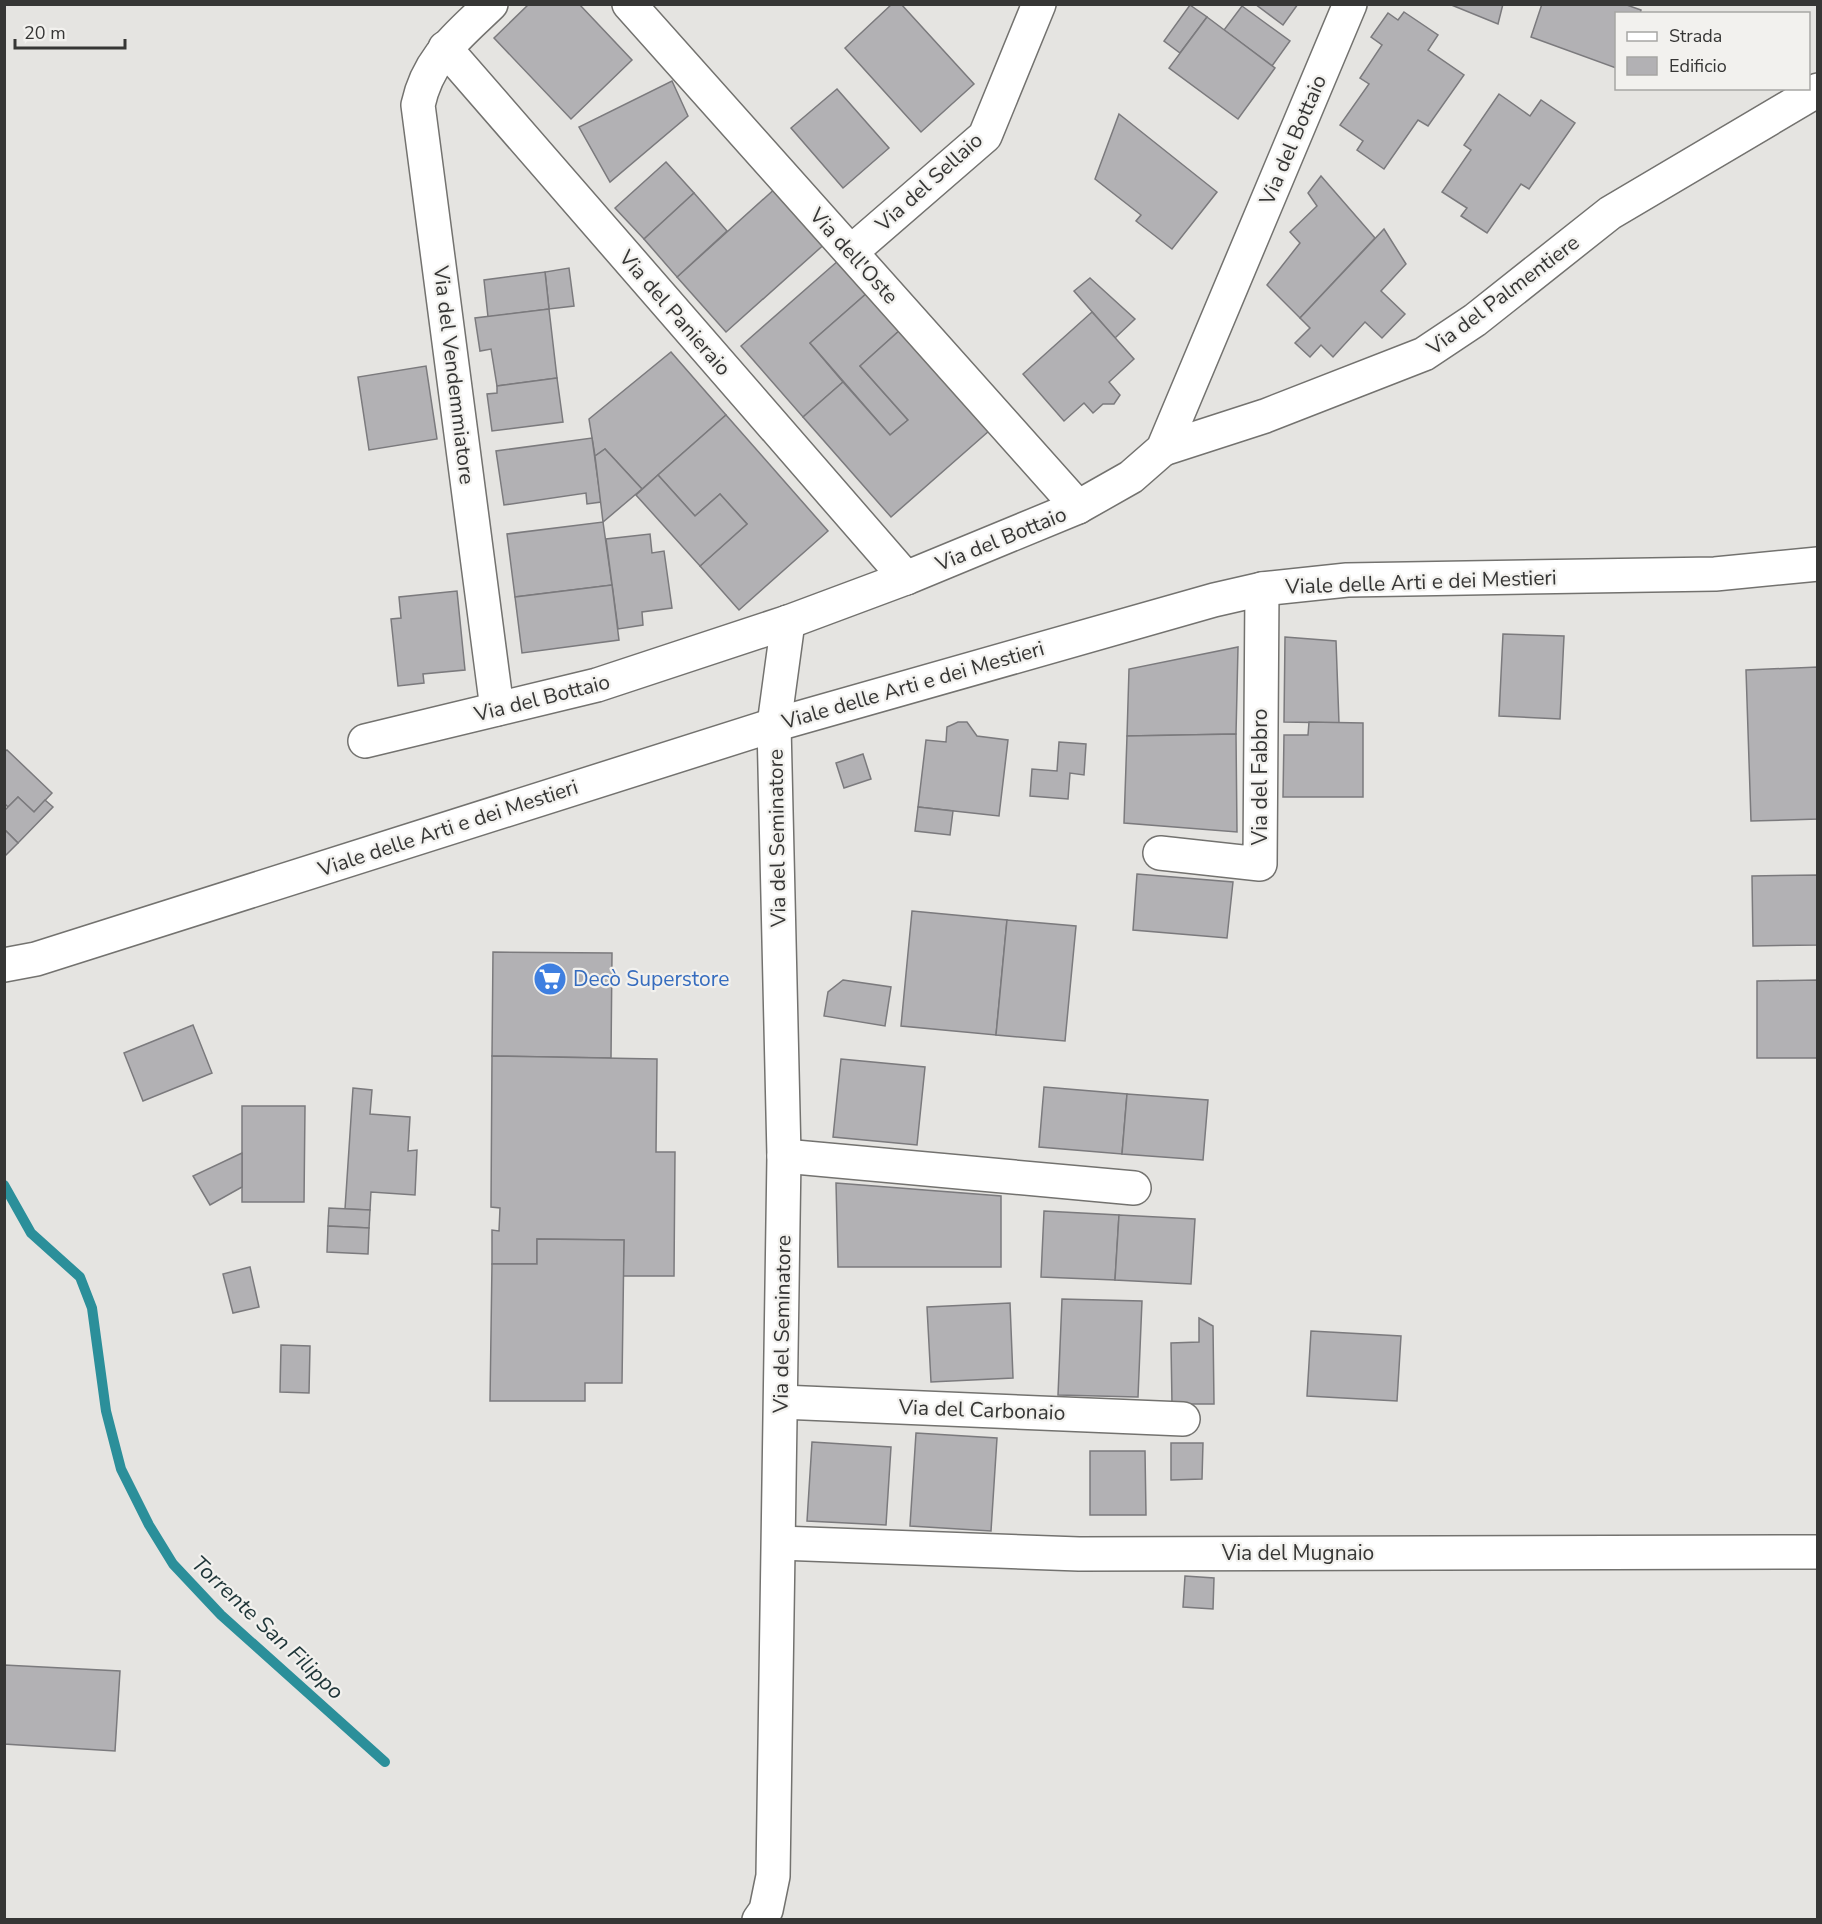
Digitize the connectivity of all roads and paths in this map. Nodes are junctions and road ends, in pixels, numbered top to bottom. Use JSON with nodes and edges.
{"nodes":[{"id":1,"x":491,"y":4,"type":"edge"},
{"id":2,"x":629,"y":4,"type":"edge"},
{"id":3,"x":1039,"y":4,"type":"edge"},
{"id":4,"x":1350,"y":4,"type":"edge"},
{"id":5,"x":445,"y":48,"type":"junction"},
{"id":6,"x":1818,"y":90,"type":"edge"},
{"id":7,"x":850,"y":252,"type":"junction"},
{"id":8,"x":1163,"y":449,"type":"junction"},
{"id":9,"x":1078,"y":507,"type":"junction"},
{"id":10,"x":1818,"y":564,"type":"edge"},
{"id":11,"x":906,"y":578,"type":"junction"},
{"id":12,"x":1262,"y":589,"type":"junction"},
{"id":13,"x":788,"y":622,"type":"junction"},
{"id":14,"x":497,"y":709,"type":"junction"},
{"id":15,"x":774,"y":725,"type":"junction"},
{"id":16,"x":365,"y":741,"type":"dead end"},
{"id":17,"x":1160,"y":853,"type":"dead end"},
{"id":18,"x":4,"y":948,"type":"edge"},
{"id":19,"x":36,"y":959,"type":"junction"},
{"id":20,"x":4,"y":964,"type":"edge"},
{"id":21,"x":784,"y":1156,"type":"junction"},
{"id":22,"x":1134,"y":1188,"type":"dead end"},
{"id":23,"x":781,"y":1402,"type":"junction"},
{"id":24,"x":1183,"y":1419,"type":"dead end"},
{"id":25,"x":779,"y":1543,"type":"junction"},
{"id":26,"x":1818,"y":1552,"type":"edge"},
{"id":27,"x":759,"y":1920,"type":"edge"}],
"edges":[{"from":1,"to":5,"type":"street","name":"Via del Vendemmiatore"},
{"from":2,"to":7,"type":"street","name":"Via dell'Oste"},
{"from":3,"to":7,"type":"street","name":"Via del Sellaio"},
{"from":4,"to":8,"type":"street","name":"Via del Bottaio"},
{"from":5,"to":11,"type":"street","name":"Via del Panieraio"},
{"from":5,"to":14,"type":"street","name":"Via del Vendemmiatore"},
{"from":6,"to":8,"type":"street","name":"Via del Palmentiere"},
{"from":7,"to":9,"type":"street","name":"Via dell'Oste"},
{"from":8,"to":9,"type":"street","name":"Via del Bottaio"},
{"from":9,"to":11,"type":"street","name":"Via del Bottaio"},
{"from":10,"to":12,"type":"street","name":"Viale delle Arti e dei Mestieri"},
{"from":11,"to":13,"type":"street","name":"Via del Bottaio"},
{"from":12,"to":15,"type":"street","name":"Viale delle Arti e dei Mestieri"},
{"from":12,"to":17,"type":"street","name":"Via del Fabbro"},
{"from":13,"to":14,"type":"street","name":"Via del Bottaio"},
{"from":13,"to":15,"type":"street","name":"Via del Seminatore"},
{"from":14,"to":16,"type":"street","name":"Via del Bottaio"},
{"from":15,"to":19,"type":"street","name":"Viale delle Arti e dei Mestieri"},
{"from":15,"to":21,"type":"street","name":"Via del Seminatore"},
{"from":18,"to":19,"type":"street"},
{"from":19,"to":20,"type":"street","name":"Viale delle Arti e dei Mestieri"},
{"from":21,"to":22,"type":"street"},
{"from":21,"to":23,"type":"street","name":"Via del Seminatore"},
{"from":23,"to":24,"type":"street","name":"Via del Carbonaio"},
{"from":23,"to":25,"type":"street","name":"Via del Seminatore"},
{"from":25,"to":26,"type":"street","name":"Via del Mugnaio"},
{"from":25,"to":27,"type":"street","name":"Via del Seminatore"}]}
